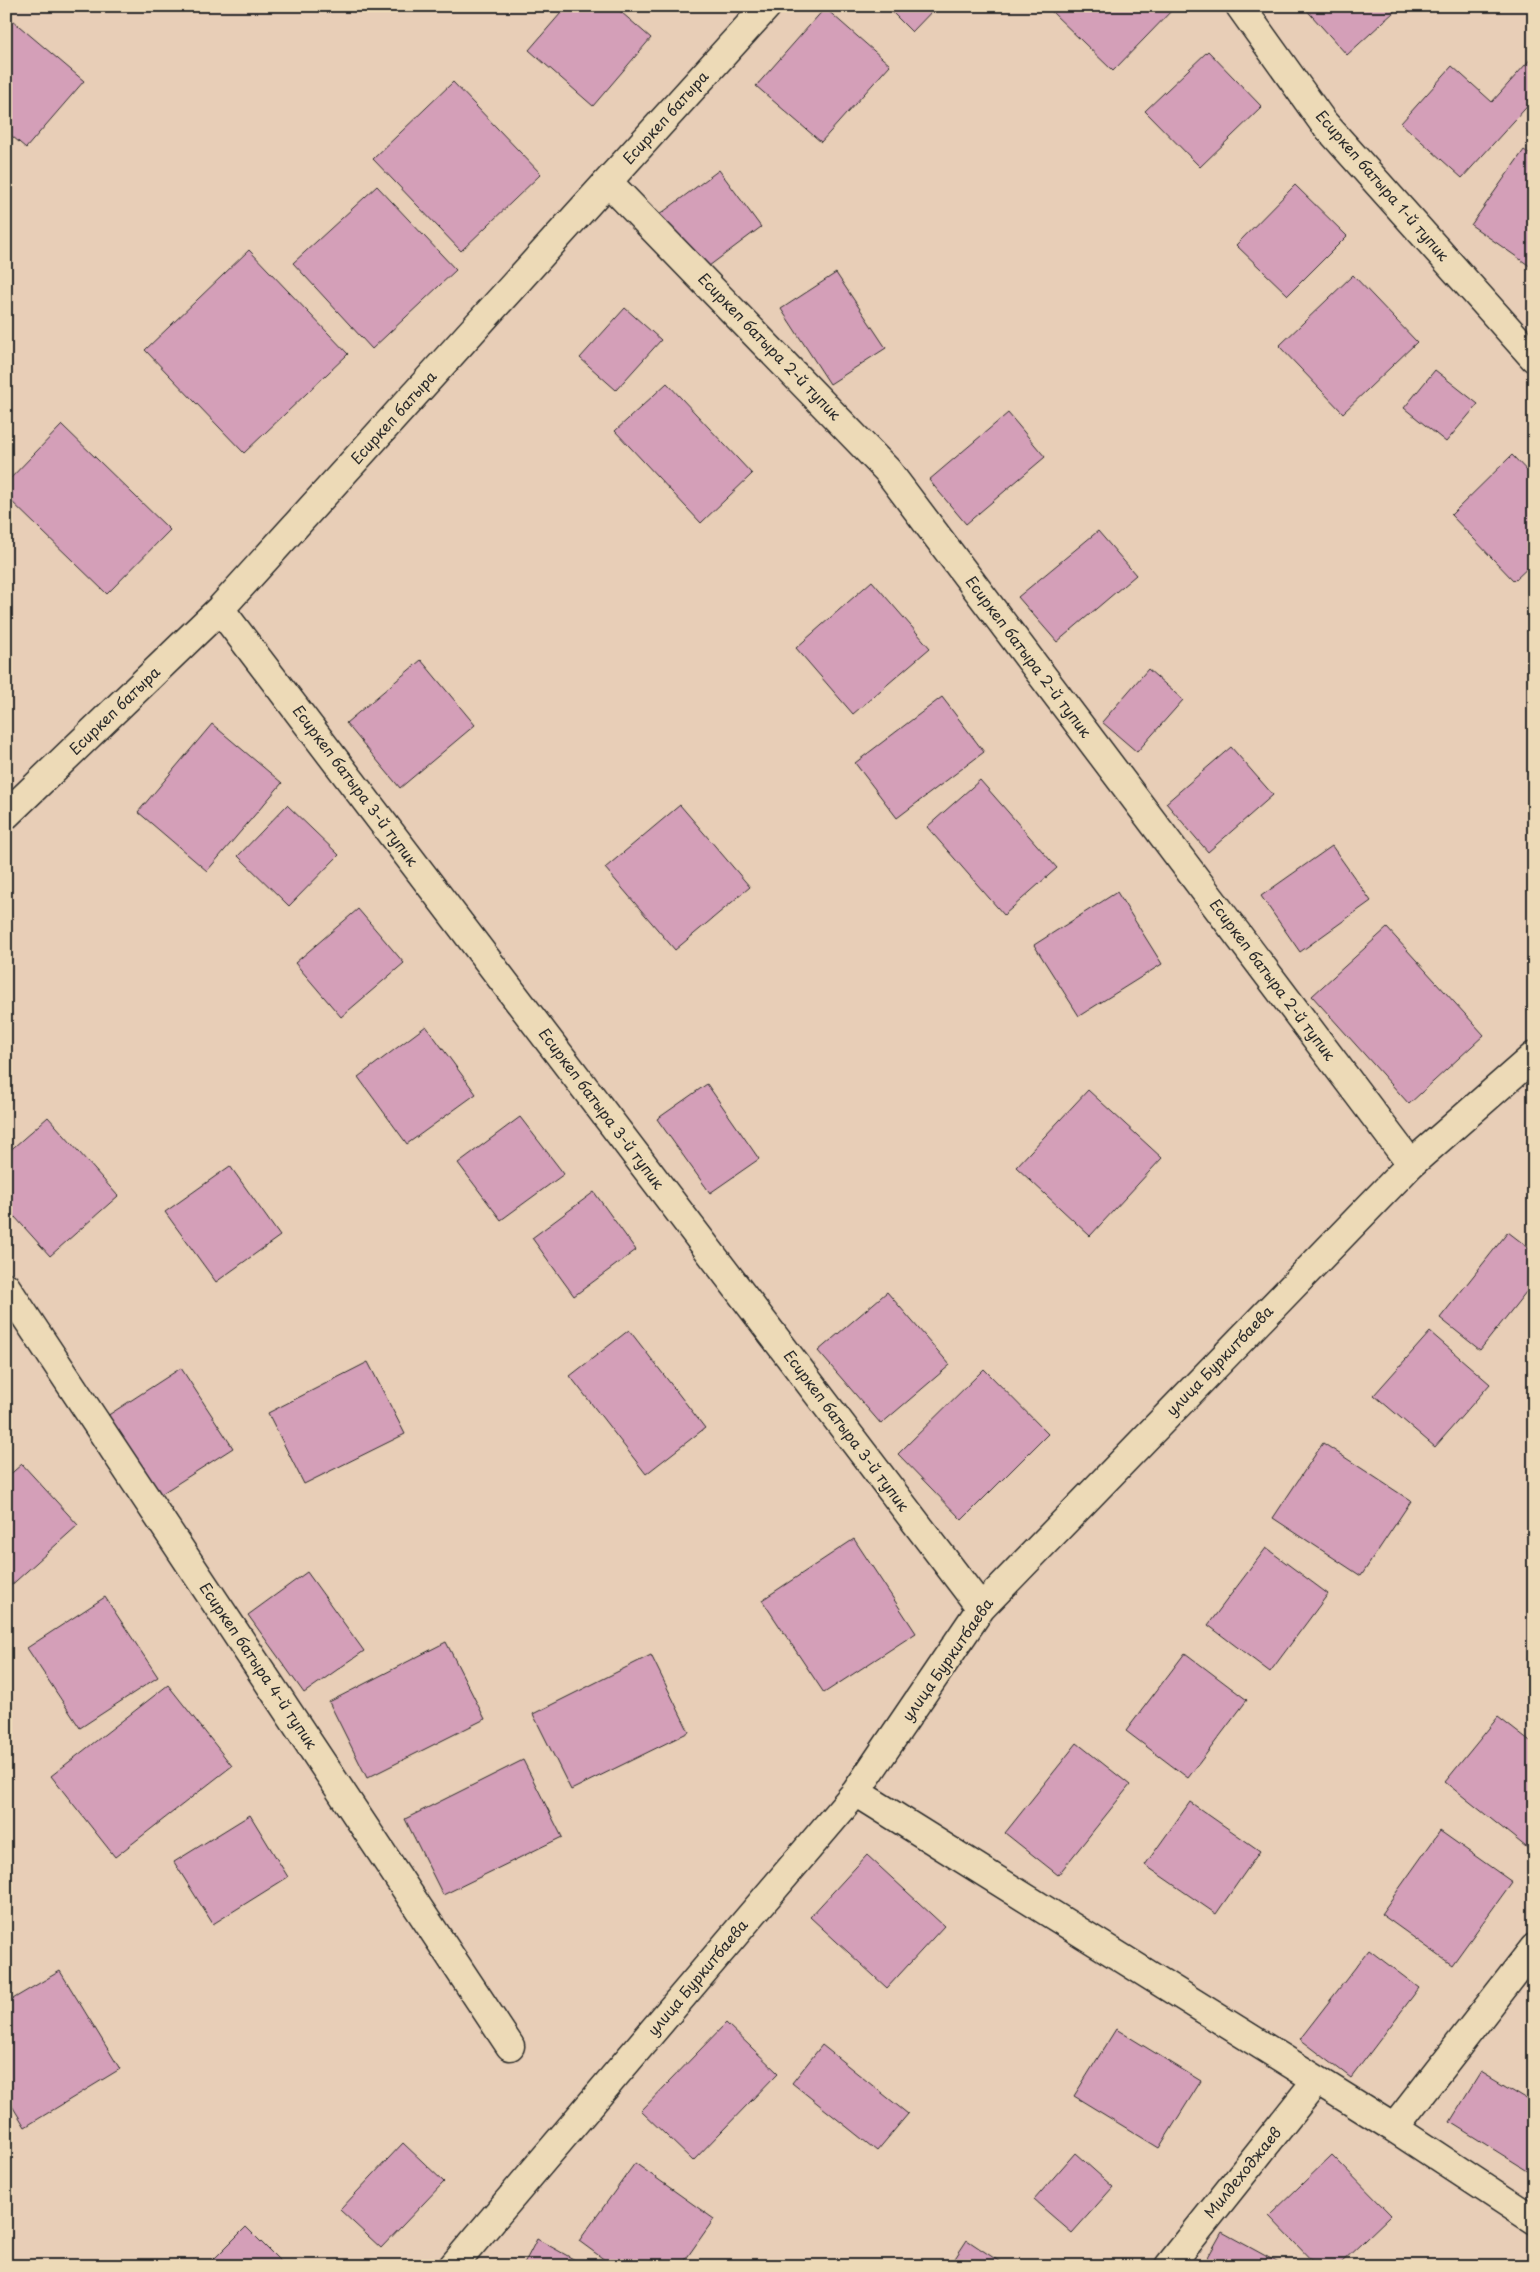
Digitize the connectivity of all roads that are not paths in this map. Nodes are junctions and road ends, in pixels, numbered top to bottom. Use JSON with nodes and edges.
{"nodes":[{"id":1,"x":767,"y":6,"type":"edge"},
{"id":2,"x":1240,"y":6,"type":"edge"},
{"id":3,"x":608,"y":182,"type":"junction"},
{"id":4,"x":1534,"y":358,"type":"edge"},
{"id":5,"x":220,"y":609,"type":"junction"},
{"id":6,"x":6,"y":815,"type":"edge"},
{"id":7,"x":1534,"y":1056,"type":"edge"},
{"id":8,"x":1411,"y":1164,"type":"junction"},
{"id":9,"x":6,"y":1287,"type":"edge"},
{"id":10,"x":981,"y":1608,"type":"junction"},
{"id":11,"x":856,"y":1792,"type":"junction"},
{"id":12,"x":1534,"y":1948,"type":"edge"},
{"id":13,"x":510,"y":2046,"type":"dead end"},
{"id":14,"x":1317,"y":2080,"type":"junction"},
{"id":15,"x":1394,"y":2128,"type":"junction"},
{"id":16,"x":1534,"y":2220,"type":"edge"},
{"id":17,"x":453,"y":2266,"type":"edge"},
{"id":18,"x":1169,"y":2266,"type":"edge"}],
"edges":[{"from":1,"to":3,"type":"street","name":"Есиркеп батыра"},
{"from":2,"to":4,"type":"street","name":"Есиркеп батыра 1-й тупик"},
{"from":3,"to":5,"type":"street","name":"Есиркеп батыра"},
{"from":3,"to":8,"type":"street","name":"Есиркеп батыра 2-й тупик"},
{"from":5,"to":6,"type":"street","name":"Есиркеп батыра"},
{"from":5,"to":10,"type":"street","name":"Есиркеп батыра 3-й тупик"},
{"from":7,"to":8,"type":"street","name":"улица Буркитбаева"},
{"from":8,"to":10,"type":"street","name":"улица Буркитбаева"},
{"from":9,"to":13,"type":"street","name":"Есиркеп батыра 4-й тупик"},
{"from":10,"to":11,"type":"street","name":"улица Буркитбаева"},
{"from":11,"to":14,"type":"street"},
{"from":11,"to":17,"type":"street","name":"улица Буркитбаева"},
{"from":12,"to":15,"type":"street"},
{"from":14,"to":15,"type":"street"},
{"from":14,"to":18,"type":"street","name":"Милдеходжаев"},
{"from":15,"to":16,"type":"street"}]}
